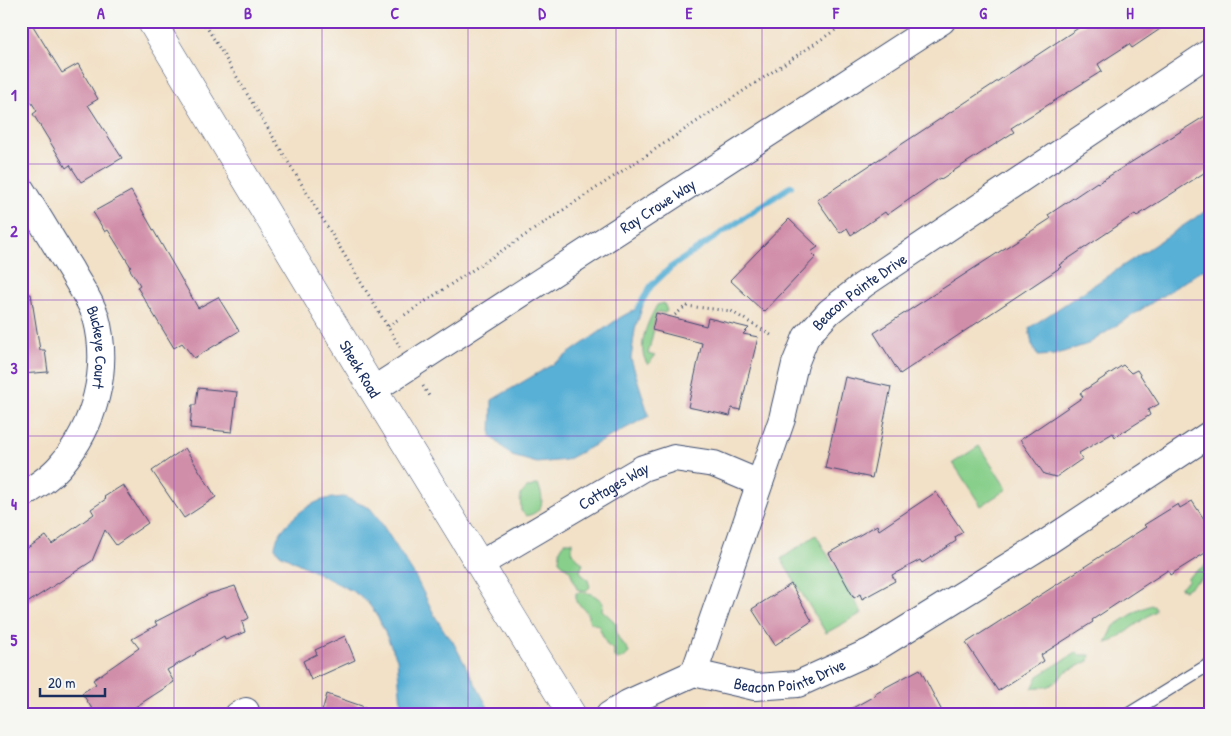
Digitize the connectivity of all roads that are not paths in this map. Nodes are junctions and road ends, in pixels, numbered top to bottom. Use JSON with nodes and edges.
{"nodes":[{"id":1,"x":151,"y":21,"type":"edge"},
{"id":2,"x":942,"y":21,"type":"edge"},
{"id":3,"x":1210,"y":52,"type":"edge"},
{"id":4,"x":21,"y":189,"type":"edge"},
{"id":5,"x":373,"y":390,"type":"junction"},
{"id":6,"x":1210,"y":434,"type":"edge"},
{"id":7,"x":759,"y":483,"type":"junction"},
{"id":8,"x":21,"y":496,"type":"edge"},
{"id":9,"x":480,"y":564,"type":"junction"},
{"id":10,"x":1210,"y":664,"type":"edge"},
{"id":11,"x":694,"y":673,"type":"junction"},
{"id":12,"x":572,"y":715,"type":"edge"},
{"id":13,"x":609,"y":715,"type":"edge"},
{"id":14,"x":1127,"y":715,"type":"edge"}],
"edges":[{"from":1,"to":5,"type":"street","name":"Sheek Road"},
{"from":2,"to":5,"type":"street","name":"Ray Crowe Way"},
{"from":3,"to":7,"type":"street","name":"Beacon Pointe Drive"},
{"from":4,"to":8,"type":"street","name":"Buckeye Court"},
{"from":5,"to":9,"type":"street","name":"Sheek Road"},
{"from":6,"to":11,"type":"street","name":"Beacon Pointe Drive"},
{"from":7,"to":9,"type":"street","name":"Cottages Way"},
{"from":7,"to":11,"type":"street","name":"Beacon Pointe Drive"},
{"from":9,"to":12,"type":"street","name":"Sheek Road"},
{"from":10,"to":14,"type":"lane"},
{"from":11,"to":13,"type":"street"}]}
